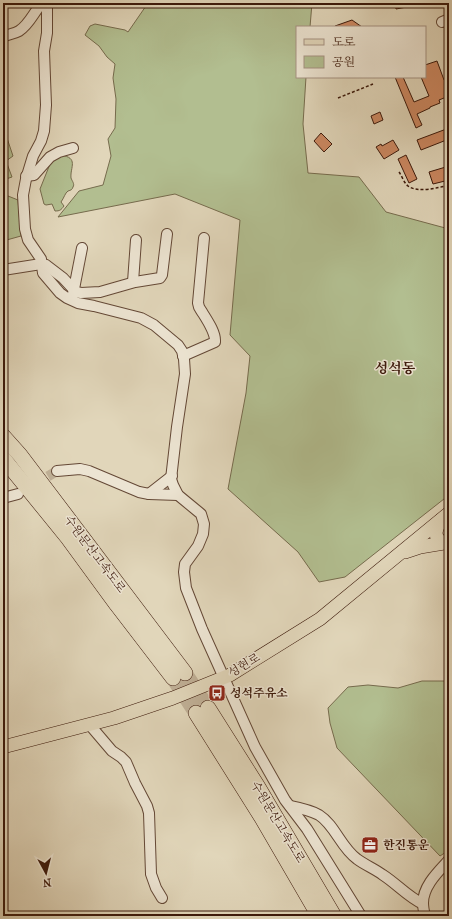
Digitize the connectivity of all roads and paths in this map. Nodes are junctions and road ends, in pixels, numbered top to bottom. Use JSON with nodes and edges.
{"nodes":[{"id":1,"x":42,"y":3,"type":"edge"},
{"id":2,"x":47,"y":3,"type":"edge"},
{"id":3,"x":3,"y":37,"type":"edge"},
{"id":4,"x":373,"y":84,"type":"dead end"},
{"id":5,"x":338,"y":98,"type":"dead end"},
{"id":6,"x":73,"y":148,"type":"dead end"},
{"id":7,"x":399,"y":172,"type":"dead end"},
{"id":8,"x":26,"y":176,"type":"junction"},
{"id":9,"x":449,"y":185,"type":"edge"},
{"id":10,"x":166,"y":234,"type":"dead end"},
{"id":11,"x":204,"y":238,"type":"dead end"},
{"id":12,"x":136,"y":240,"type":"dead end"},
{"id":13,"x":82,"y":248,"type":"dead end"},
{"id":14,"x":41,"y":264,"type":"junction"},
{"id":15,"x":3,"y":270,"type":"edge"},
{"id":16,"x":133,"y":282,"type":"junction"},
{"id":17,"x":74,"y":289,"type":"junction"},
{"id":18,"x":71,"y":300,"type":"junction"},
{"id":19,"x":183,"y":356,"type":"junction"},
{"id":20,"x":3,"y":436,"type":"edge"},
{"id":21,"x":3,"y":458,"type":"edge"},
{"id":22,"x":57,"y":471,"type":"tunnel mouth"},
{"id":23,"x":172,"y":476,"type":"junction"},
{"id":24,"x":18,"y":494,"type":"dead end"},
{"id":25,"x":149,"y":494,"type":"junction"},
{"id":26,"x":178,"y":495,"type":"junction"},
{"id":27,"x":3,"y":498,"type":"edge"},
{"id":28,"x":445,"y":516,"type":"edge"},
{"id":29,"x":447,"y":542,"type":"edge"},
{"id":30,"x":400,"y":553,"type":"junction"},
{"id":31,"x":223,"y":678,"type":"junction"},
{"id":32,"x":89,"y":724,"type":"junction"},
{"id":33,"x":3,"y":747,"type":"edge"},
{"id":34,"x":290,"y":806,"type":"junction"},
{"id":35,"x":449,"y":860,"type":"edge"},
{"id":36,"x":162,"y":898,"type":"dead end"},
{"id":37,"x":422,"y":904,"type":"junction"},
{"id":38,"x":320,"y":916,"type":"edge"},
{"id":39,"x":334,"y":916,"type":"edge"},
{"id":40,"x":361,"y":916,"type":"edge"},
{"id":41,"x":425,"y":916,"type":"edge"}],
"edges":[{"from":1,"to":3,"type":"street"},
{"from":2,"to":8,"type":"street"},
{"from":4,"to":5,"type":"path"},
{"from":6,"to":8,"type":"street"},
{"from":7,"to":9,"type":"path"},
{"from":8,"to":14,"type":"street"},
{"from":10,"to":16,"type":"street"},
{"from":11,"to":19,"type":"street"},
{"from":12,"to":16,"type":"street"},
{"from":13,"to":17,"type":"street"},
{"from":14,"to":15,"type":"street"},
{"from":14,"to":17,"type":"street"},
{"from":14,"to":18,"type":"street"},
{"from":16,"to":17,"type":"street"},
{"from":17,"to":18,"type":"street"},
{"from":18,"to":19,"type":"street"},
{"from":19,"to":23,"type":"street"},
{"from":20,"to":21,"type":"highway","name":"수원문산고속도로"},
{"from":22,"to":25,"type":"street"},
{"from":23,"to":25,"type":"street"},
{"from":23,"to":26,"type":"street"},
{"from":24,"to":27,"type":"street"},
{"from":25,"to":26,"type":"street"},
{"from":26,"to":31,"type":"street"},
{"from":28,"to":29,"type":"main road"},
{"from":28,"to":30,"type":"main road","name":"성현로"},
{"from":29,"to":30,"type":"main road"},
{"from":30,"to":31,"type":"main road","name":"성현로"},
{"from":31,"to":32,"type":"main road","name":"성현로"},
{"from":31,"to":34,"type":"street"},
{"from":32,"to":33,"type":"main road","name":"성현로"},
{"from":32,"to":36,"type":"street"},
{"from":34,"to":37,"type":"street"},
{"from":34,"to":40,"type":"street"},
{"from":35,"to":37,"type":"street"},
{"from":37,"to":41,"type":"street"},
{"from":38,"to":39,"type":"highway","name":"수원문산고속도로"}]}
